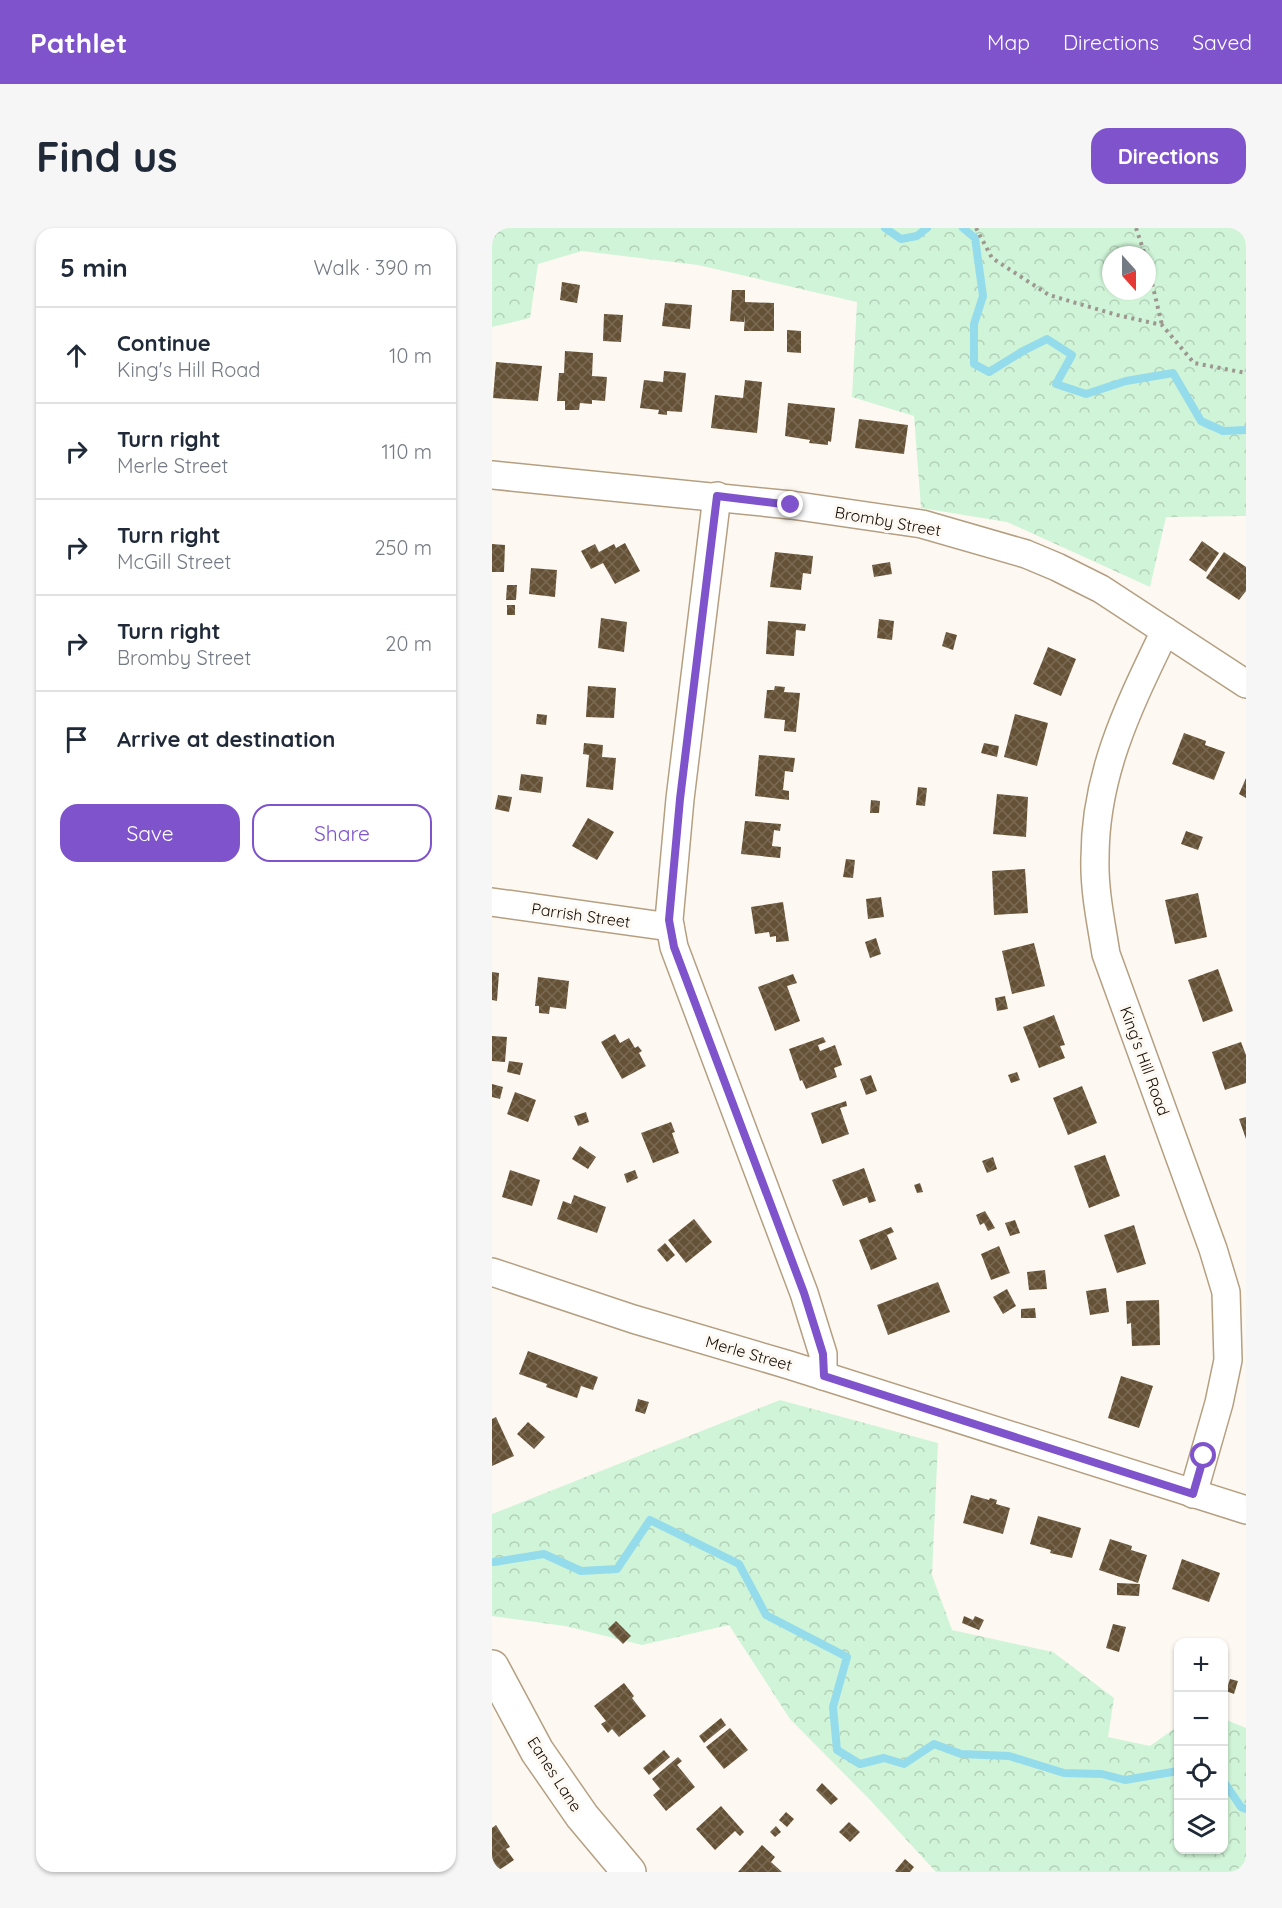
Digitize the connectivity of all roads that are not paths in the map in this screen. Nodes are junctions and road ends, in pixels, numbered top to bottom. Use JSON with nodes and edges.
{"nodes":[{"id":1,"x":492,"y":475,"type":"edge"},
{"id":2,"x":717,"y":496,"type":"junction"},
{"id":3,"x":1165,"y":631,"type":"junction"},
{"id":4,"x":1246,"y":684,"type":"edge"},
{"id":5,"x":492,"y":902,"type":"edge"},
{"id":6,"x":670,"y":927,"type":"junction"},
{"id":7,"x":492,"y":1272,"type":"edge"},
{"id":8,"x":824,"y":1376,"type":"junction"},
{"id":9,"x":1193,"y":1494,"type":"junction"},
{"id":10,"x":1246,"y":1510,"type":"edge"},
{"id":11,"x":492,"y":1667,"type":"edge"},
{"id":12,"x":629,"y":1872,"type":"edge"}],
"edges":[{"from":1,"to":2,"type":"street","name":"Bromby Street"},
{"from":2,"to":3,"type":"street","name":"Bromby Street"},
{"from":2,"to":6,"type":"street"},
{"from":3,"to":4,"type":"street","name":"Bromby Street"},
{"from":3,"to":9,"type":"street","name":"King's Hill Road"},
{"from":5,"to":6,"type":"street","name":"Parrish Street"},
{"from":6,"to":8,"type":"street"},
{"from":7,"to":8,"type":"street","name":"Merle Street"},
{"from":8,"to":9,"type":"street","name":"Merle Street"},
{"from":9,"to":10,"type":"street","name":"Merle Street"},
{"from":11,"to":12,"type":"street","name":"Eanes Lane"}]}
